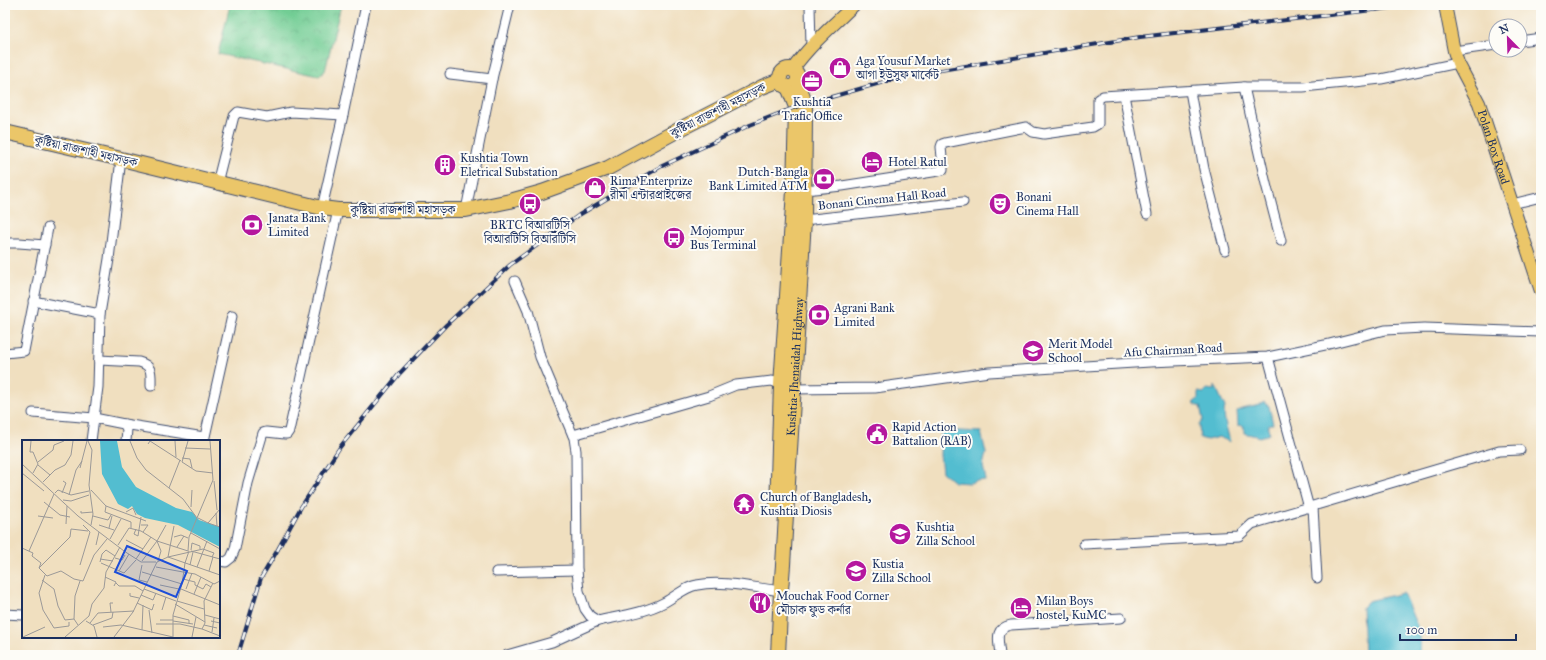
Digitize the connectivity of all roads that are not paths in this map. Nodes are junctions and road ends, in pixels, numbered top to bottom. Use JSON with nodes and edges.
{"nodes":[{"id":1,"x":366,"y":5,"type":"edge"},
{"id":2,"x":510,"y":5,"type":"edge"},
{"id":3,"x":810,"y":5,"type":"edge"},
{"id":4,"x":854,"y":5,"type":"edge"},
{"id":5,"x":1445,"y":5,"type":"edge"},
{"id":6,"x":1541,"y":38,"type":"edge"},
{"id":7,"x":1528,"y":40,"type":"edge"},
{"id":8,"x":811,"y":46,"type":"junction"},
{"id":9,"x":1488,"y":46,"type":"edge"},
{"id":10,"x":1454,"y":51,"type":"junction"},
{"id":11,"x":1458,"y":63,"type":"junction"},
{"id":12,"x":450,"y":74,"type":"dead end"},
{"id":13,"x":492,"y":79,"type":"junction"},
{"id":14,"x":790,"y":79,"type":"junction"},
{"id":15,"x":1244,"y":88,"type":"junction"},
{"id":16,"x":1190,"y":91,"type":"junction"},
{"id":17,"x":1124,"y":95,"type":"junction"},
{"id":18,"x":343,"y":115,"type":"junction"},
{"id":19,"x":6,"y":132,"type":"edge"},
{"id":20,"x":121,"y":159,"type":"junction"},
{"id":21,"x":800,"y":163,"type":"junction"},
{"id":22,"x":217,"y":183,"type":"junction"},
{"id":23,"x":805,"y":190,"type":"junction"},
{"id":24,"x":1541,"y":197,"type":"edge"},
{"id":25,"x":963,"y":202,"type":"dead end"},
{"id":26,"x":1512,"y":204,"type":"junction"},
{"id":27,"x":322,"y":208,"type":"junction"},
{"id":28,"x":338,"y":210,"type":"junction"},
{"id":29,"x":466,"y":210,"type":"junction"},
{"id":30,"x":1148,"y":214,"type":"dead end"},
{"id":31,"x":804,"y":220,"type":"junction"},
{"id":32,"x":48,"y":228,"type":"dead end"},
{"id":33,"x":1281,"y":240,"type":"dead end"},
{"id":34,"x":5,"y":243,"type":"edge"},
{"id":35,"x":45,"y":245,"type":"junction"},
{"id":36,"x":1225,"y":250,"type":"dead end"},
{"id":37,"x":796,"y":262,"type":"junction"},
{"id":38,"x":515,"y":281,"type":"dead end"},
{"id":39,"x":1541,"y":291,"type":"edge"},
{"id":40,"x":32,"y":301,"type":"junction"},
{"id":41,"x":100,"y":314,"type":"junction"},
{"id":42,"x":232,"y":316,"type":"dead end"},
{"id":43,"x":1541,"y":332,"type":"edge"},
{"id":44,"x":5,"y":353,"type":"edge"},
{"id":45,"x":1268,"y":357,"type":"junction"},
{"id":46,"x":99,"y":360,"type":"junction"},
{"id":47,"x":150,"y":386,"type":"dead end"},
{"id":48,"x":787,"y":387,"type":"junction"},
{"id":49,"x":33,"y":412,"type":"dead end"},
{"id":50,"x":94,"y":418,"type":"junction"},
{"id":51,"x":124,"y":424,"type":"junction"},
{"id":52,"x":573,"y":434,"type":"junction"},
{"id":53,"x":204,"y":439,"type":"edge"},
{"id":54,"x":91,"y":440,"type":"edge"},
{"id":55,"x":126,"y":440,"type":"edge"},
{"id":56,"x":1520,"y":450,"type":"dead end"},
{"id":57,"x":1311,"y":507,"type":"junction"},
{"id":58,"x":1084,"y":544,"type":"dead end"},
{"id":59,"x":220,"y":561,"type":"edge"},
{"id":60,"x":577,"y":570,"type":"junction"},
{"id":61,"x":496,"y":572,"type":"dead end"},
{"id":62,"x":1317,"y":578,"type":"dead end"},
{"id":63,"x":774,"y":590,"type":"junction"},
{"id":64,"x":5,"y":614,"type":"edge"},
{"id":65,"x":22,"y":615,"type":"edge"},
{"id":66,"x":1121,"y":618,"type":"dead end"},
{"id":67,"x":598,"y":621,"type":"junction"},
{"id":68,"x":507,"y":655,"type":"edge"},
{"id":69,"x":770,"y":655,"type":"edge"},
{"id":70,"x":778,"y":655,"type":"edge"},
{"id":71,"x":1000,"y":655,"type":"edge"}],
"edges":[{"from":1,"to":18,"type":"street"},
{"from":2,"to":13,"type":"street"},
{"from":3,"to":8,"type":"street"},
{"from":4,"to":8,"type":"main road"},
{"from":5,"to":10,"type":"main road","name":"Polan Box Road"},
{"from":6,"to":7,"type":"street"},
{"from":8,"to":14,"type":"main road"},
{"from":9,"to":10,"type":"street"},
{"from":10,"to":11,"type":"main road","name":"Polan Box Road"},
{"from":11,"to":15,"type":"street"},
{"from":11,"to":26,"type":"main road","name":"Polan Box Road"},
{"from":12,"to":13,"type":"street"},
{"from":13,"to":29,"type":"street"},
{"from":14,"to":21,"type":"highway","name":"Kushtia-Jhenaidah Highway"},
{"from":14,"to":29,"type":"highway","name":"কুষ্টিয়া রাজশাহী মহাসড়ক"},
{"from":15,"to":16,"type":"street"},
{"from":15,"to":33,"type":"street"},
{"from":16,"to":17,"type":"street"},
{"from":16,"to":36,"type":"street"},
{"from":17,"to":23,"type":"street"},
{"from":17,"to":30,"type":"street"},
{"from":18,"to":22,"type":"street"},
{"from":18,"to":27,"type":"street"},
{"from":19,"to":20,"type":"highway","name":"কুষ্টিয়া রাজশাহী মহাসড়ক"},
{"from":20,"to":22,"type":"highway","name":"কুষ্টিয়া রাজশাহী মহাসড়ক"},
{"from":20,"to":41,"type":"street"},
{"from":21,"to":23,"type":"highway","name":"Kushtia-Jhenaidah Highway"},
{"from":21,"to":37,"type":"highway","name":"Kushtia-Jhenaidah Highway"},
{"from":22,"to":27,"type":"highway","name":"কুষ্টিয়া রাজশাহী মহাসড়ক"},
{"from":23,"to":31,"type":"highway","name":"Kushtia-Jhenaidah Highway"},
{"from":24,"to":26,"type":"street"},
{"from":25,"to":31,"type":"street","name":"Bonani Cinema Hall Road"},
{"from":26,"to":39,"type":"main road","name":"Polan Box Road"},
{"from":27,"to":28,"type":"highway","name":"কুষ্টিয়া রাজশাহী মহাসড়ক"},
{"from":28,"to":29,"type":"highway","name":"কুষ্টিয়া রাজশাহী মহাসড়ক"},
{"from":28,"to":59,"type":"street"},
{"from":31,"to":37,"type":"highway","name":"Kushtia-Jhenaidah Highway"},
{"from":32,"to":35,"type":"street"},
{"from":34,"to":35,"type":"street"},
{"from":35,"to":40,"type":"street"},
{"from":37,"to":48,"type":"highway","name":"Kushtia-Jhenaidah Highway"},
{"from":38,"to":52,"type":"street"},
{"from":40,"to":41,"type":"street"},
{"from":40,"to":44,"type":"street"},
{"from":41,"to":46,"type":"street"},
{"from":42,"to":53,"type":"street"},
{"from":43,"to":45,"type":"street","name":"Afu Chairman Road"},
{"from":45,"to":48,"type":"street","name":"Afu Chairman Road"},
{"from":45,"to":57,"type":"street"},
{"from":46,"to":47,"type":"street"},
{"from":46,"to":50,"type":"street"},
{"from":48,"to":52,"type":"street","name":"Afu Chairman Road"},
{"from":48,"to":63,"type":"highway","name":"Kushtia-Jhenaidah Highway"},
{"from":48,"to":70,"type":"highway","name":"Kushtia-Jhenaidah Highway"},
{"from":49,"to":50,"type":"street"},
{"from":50,"to":51,"type":"street"},
{"from":50,"to":54,"type":"street"},
{"from":51,"to":53,"type":"street"},
{"from":51,"to":55,"type":"street"},
{"from":52,"to":60,"type":"street"},
{"from":56,"to":57,"type":"street"},
{"from":57,"to":58,"type":"street"},
{"from":57,"to":62,"type":"street"},
{"from":60,"to":61,"type":"street"},
{"from":60,"to":67,"type":"street"},
{"from":63,"to":67,"type":"street"},
{"from":63,"to":69,"type":"highway","name":"Kushtia-Jhenaidah Highway"},
{"from":64,"to":65,"type":"street"},
{"from":66,"to":71,"type":"street"},
{"from":67,"to":68,"type":"street"}]}
